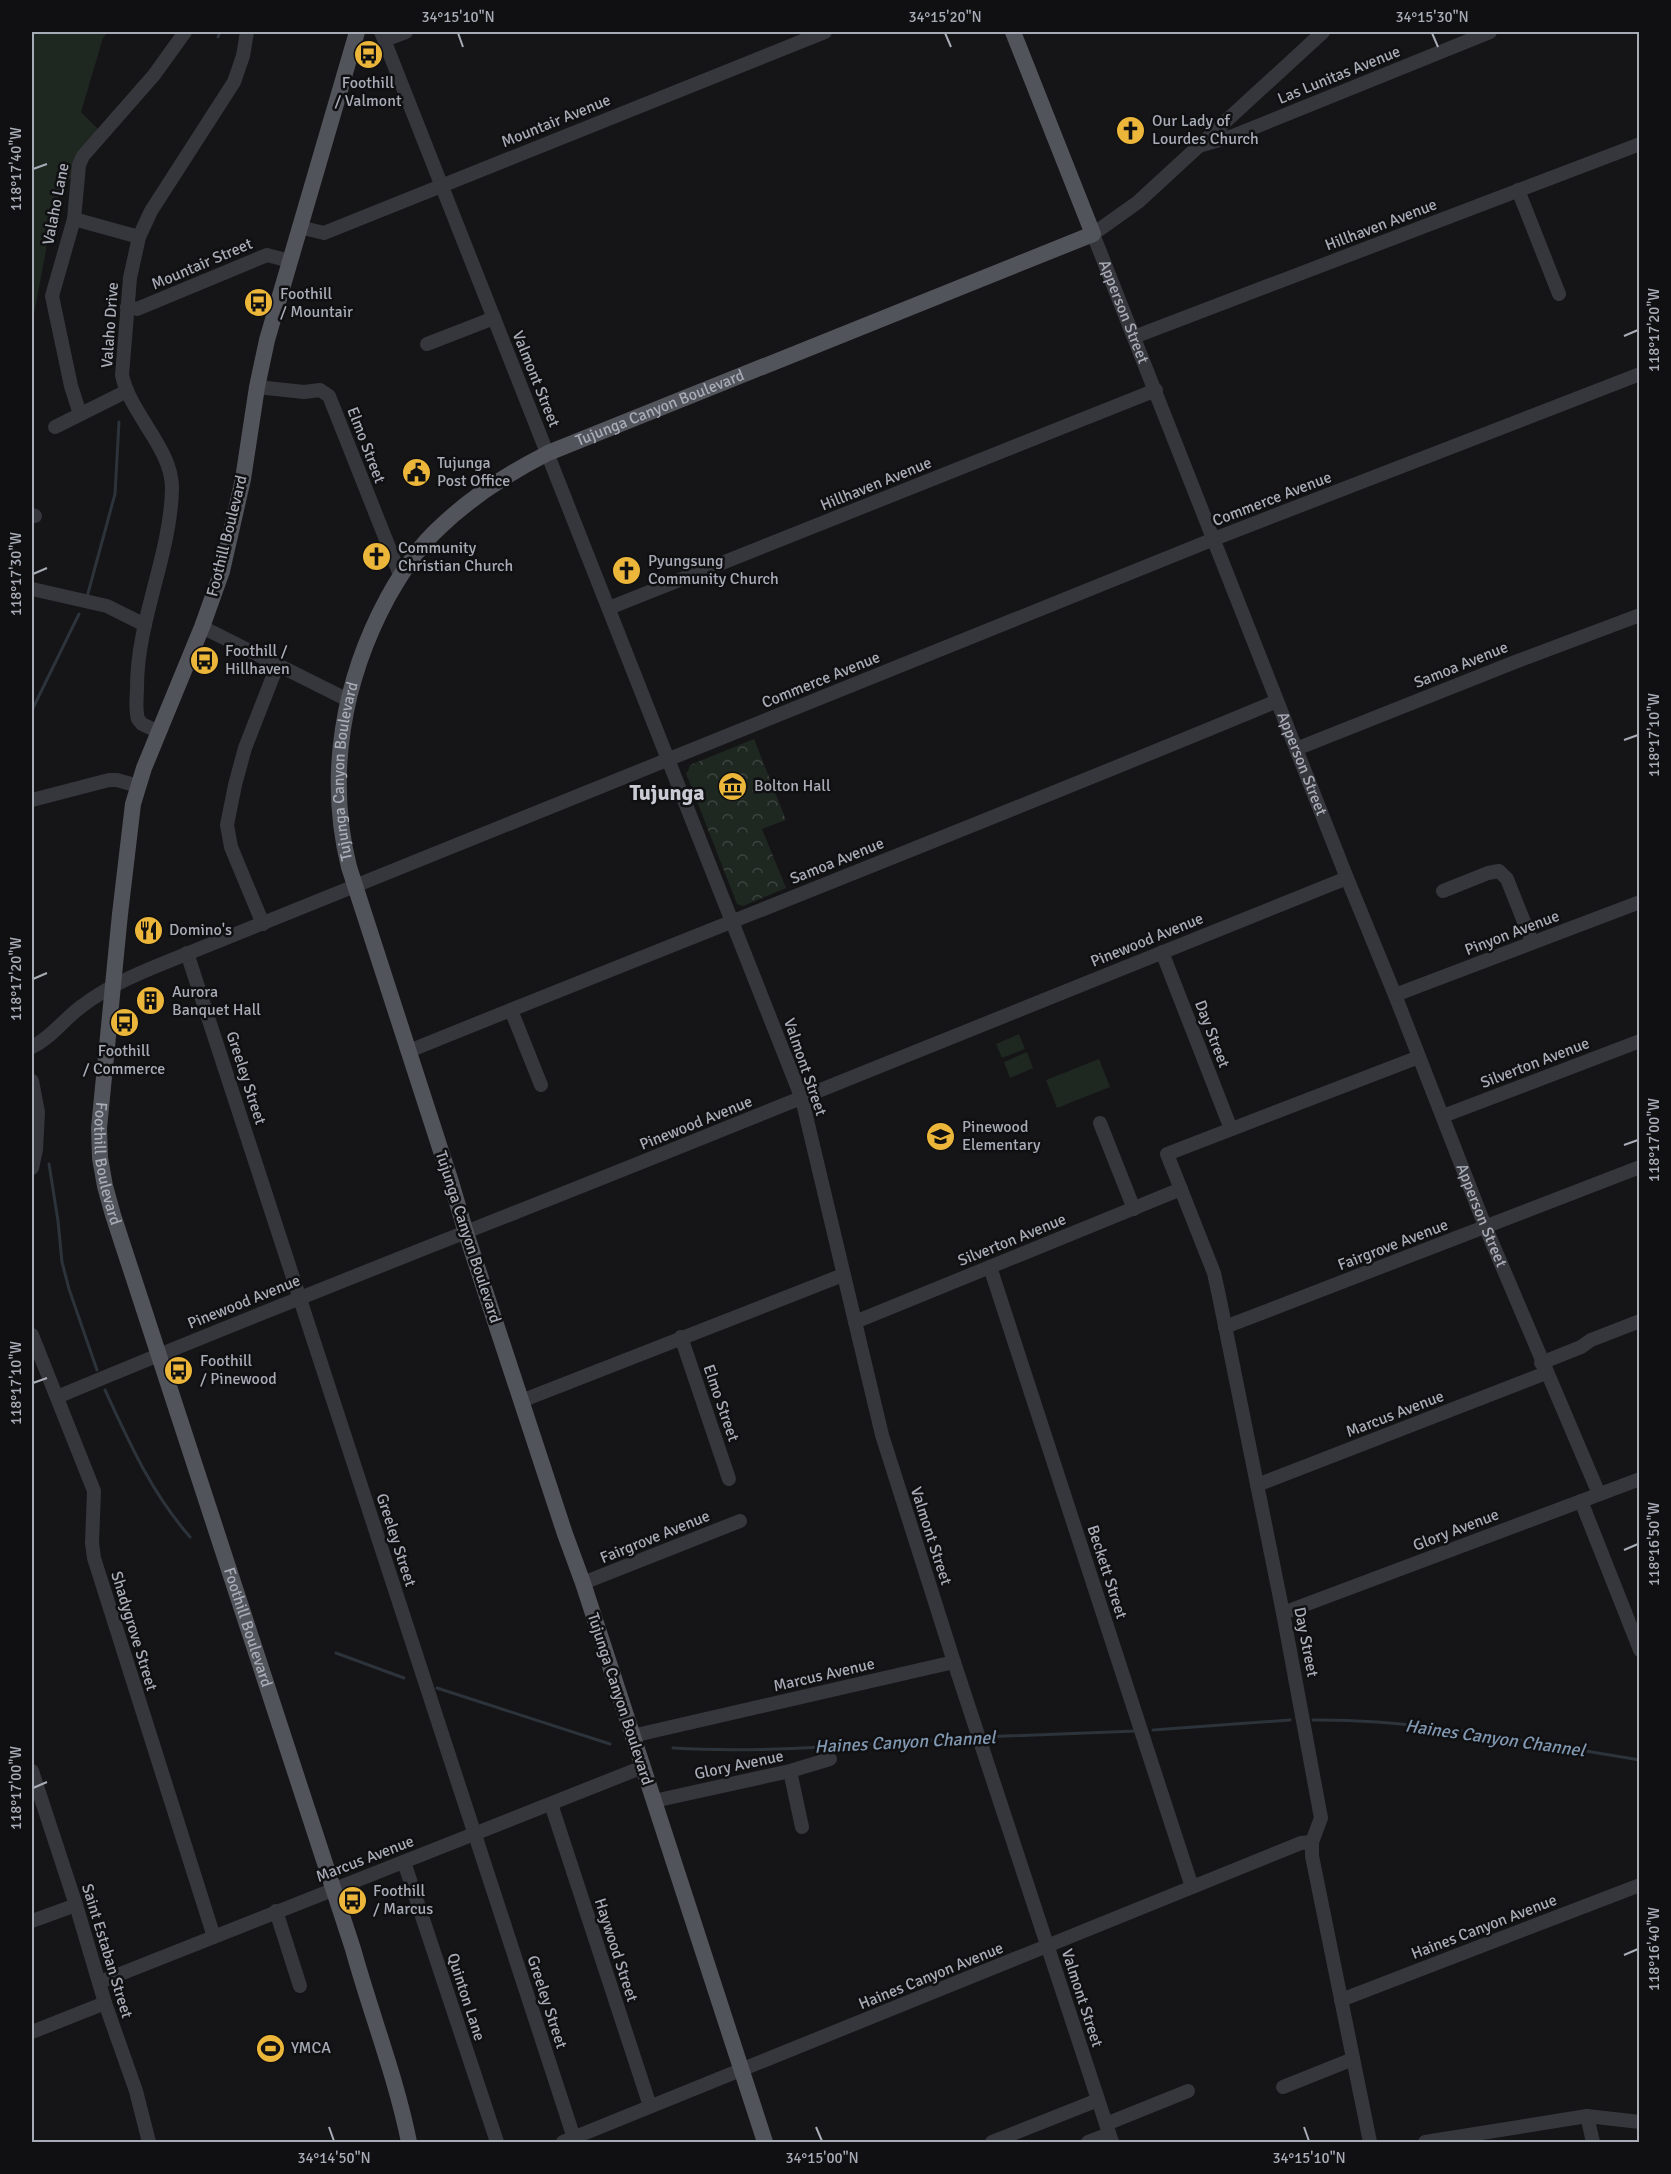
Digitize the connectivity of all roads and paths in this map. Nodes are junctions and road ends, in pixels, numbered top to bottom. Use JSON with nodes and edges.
{"nodes":[{"id":1,"x":185,"y":32,"type":"edge"},
{"id":2,"x":247,"y":32,"type":"edge"},
{"id":3,"x":357,"y":32,"type":"edge"},
{"id":4,"x":406,"y":32,"type":"edge"},
{"id":5,"x":825,"y":32,"type":"edge"},
{"id":6,"x":1013,"y":32,"type":"edge"},
{"id":7,"x":1323,"y":32,"type":"edge"},
{"id":8,"x":1490,"y":32,"type":"edge"},
{"id":9,"x":383,"y":36,"type":"edge"},
{"id":10,"x":1249,"y":101,"type":"junction"},
{"id":11,"x":1267,"y":122,"type":"junction"},
{"id":12,"x":1640,"y":144,"type":"edge"},
{"id":13,"x":1197,"y":146,"type":"junction"},
{"id":14,"x":442,"y":185,"type":"junction"},
{"id":15,"x":1518,"y":190,"type":"junction"},
{"id":16,"x":74,"y":219,"type":"junction"},
{"id":17,"x":300,"y":227,"type":"junction"},
{"id":18,"x":1093,"y":234,"type":"junction"},
{"id":19,"x":139,"y":237,"type":"junction"},
{"id":20,"x":290,"y":261,"type":"junction"},
{"id":21,"x":1559,"y":294,"type":"dead end"},
{"id":22,"x":127,"y":307,"type":"junction"},
{"id":23,"x":494,"y":318,"type":"junction"},
{"id":24,"x":1134,"y":337,"type":"junction"},
{"id":25,"x":428,"y":344,"type":"dead end"},
{"id":26,"x":1640,"y":374,"type":"edge"},
{"id":27,"x":257,"y":387,"type":"junction"},
{"id":28,"x":1156,"y":390,"type":"junction"},
{"id":29,"x":127,"y":391,"type":"junction"},
{"id":30,"x":80,"y":414,"type":"junction"},
{"id":31,"x":55,"y":427,"type":"dead end"},
{"id":32,"x":548,"y":453,"type":"junction"},
{"id":33,"x":1214,"y":539,"type":"junction"},
{"id":34,"x":400,"y":575,"type":"junction"},
{"id":35,"x":32,"y":589,"type":"edge"},
{"id":36,"x":609,"y":608,"type":"junction"},
{"id":37,"x":1640,"y":615,"type":"edge"},
{"id":38,"x":145,"y":625,"type":"junction"},
{"id":39,"x":202,"y":627,"type":"junction"},
{"id":40,"x":277,"y":666,"type":"junction"},
{"id":41,"x":348,"y":700,"type":"junction"},
{"id":42,"x":1277,"y":700,"type":"junction"},
{"id":43,"x":159,"y":732,"type":"junction"},
{"id":44,"x":1296,"y":749,"type":"junction"},
{"id":45,"x":669,"y":759,"type":"junction"},
{"id":46,"x":138,"y":786,"type":"junction"},
{"id":47,"x":32,"y":800,"type":"edge"},
{"id":48,"x":1347,"y":878,"type":"junction"},
{"id":49,"x":356,"y":886,"type":"junction"},
{"id":50,"x":1443,"y":891,"type":"dead end"},
{"id":51,"x":1640,"y":902,"type":"edge"},
{"id":52,"x":732,"y":920,"type":"junction"},
{"id":53,"x":263,"y":924,"type":"junction"},
{"id":54,"x":1532,"y":942,"type":"junction"},
{"id":55,"x":1162,"y":952,"type":"junction"},
{"id":56,"x":187,"y":953,"type":"junction"},
{"id":57,"x":112,"y":988,"type":"junction"},
{"id":58,"x":1395,"y":995,"type":"junction"},
{"id":59,"x":511,"y":1010,"type":"junction"},
{"id":60,"x":1640,"y":1041,"type":"edge"},
{"id":61,"x":32,"y":1047,"type":"edge"},
{"id":62,"x":409,"y":1051,"type":"junction"},
{"id":63,"x":1419,"y":1056,"type":"junction"},
{"id":64,"x":32,"y":1082,"type":"edge"},
{"id":65,"x":541,"y":1085,"type":"dead end"},
{"id":66,"x":802,"y":1099,"type":"junction"},
{"id":67,"x":1443,"y":1116,"type":"junction"},
{"id":68,"x":1100,"y":1123,"type":"dead end"},
{"id":69,"x":1231,"y":1129,"type":"junction"},
{"id":70,"x":1640,"y":1167,"type":"edge"},
{"id":71,"x":32,"y":1168,"type":"edge"},
{"id":72,"x":1181,"y":1189,"type":"junction"},
{"id":73,"x":1134,"y":1209,"type":"junction"},
{"id":74,"x":1485,"y":1226,"type":"junction"},
{"id":75,"x":466,"y":1233,"type":"junction"},
{"id":76,"x":990,"y":1267,"type":"junction"},
{"id":77,"x":843,"y":1275,"type":"junction"},
{"id":78,"x":300,"y":1297,"type":"junction"},
{"id":79,"x":1640,"y":1321,"type":"edge"},
{"id":80,"x":855,"y":1322,"type":"junction"},
{"id":81,"x":1225,"y":1327,"type":"junction"},
{"id":82,"x":32,"y":1335,"type":"edge"},
{"id":83,"x":681,"y":1337,"type":"junction"},
{"id":84,"x":159,"y":1354,"type":"junction"},
{"id":85,"x":1544,"y":1368,"type":"junction"},
{"id":86,"x":57,"y":1397,"type":"junction"},
{"id":87,"x":521,"y":1401,"type":"junction"},
{"id":88,"x":729,"y":1479,"type":"dead end"},
{"id":89,"x":1640,"y":1479,"type":"edge"},
{"id":90,"x":1257,"y":1485,"type":"junction"},
{"id":91,"x":1599,"y":1494,"type":"junction"},
{"id":92,"x":1581,"y":1501,"type":"junction"},
{"id":93,"x":740,"y":1521,"type":"dead end"},
{"id":94,"x":583,"y":1583,"type":"junction"},
{"id":95,"x":1283,"y":1613,"type":"junction"},
{"id":96,"x":1640,"y":1650,"type":"edge"},
{"id":97,"x":954,"y":1662,"type":"junction"},
{"id":98,"x":632,"y":1736,"type":"junction"},
{"id":99,"x":830,"y":1759,"type":"dead end"},
{"id":100,"x":643,"y":1767,"type":"junction"},
{"id":101,"x":32,"y":1771,"type":"edge"},
{"id":102,"x":790,"y":1771,"type":"junction"},
{"id":103,"x":654,"y":1801,"type":"junction"},
{"id":104,"x":551,"y":1804,"type":"junction"},
{"id":105,"x":802,"y":1827,"type":"dead end"},
{"id":106,"x":475,"y":1835,"type":"junction"},
{"id":107,"x":1312,"y":1842,"type":"junction"},
{"id":108,"x":404,"y":1862,"type":"junction"},
{"id":109,"x":1640,"y":1885,"type":"edge"},
{"id":110,"x":1192,"y":1887,"type":"junction"},
{"id":111,"x":333,"y":1890,"type":"junction"},
{"id":112,"x":76,"y":1905,"type":"junction"},
{"id":113,"x":276,"y":1911,"type":"junction"},
{"id":114,"x":32,"y":1921,"type":"edge"},
{"id":115,"x":214,"y":1937,"type":"junction"},
{"id":116,"x":1048,"y":1946,"type":"junction"},
{"id":117,"x":100,"y":1982,"type":"junction"},
{"id":118,"x":300,"y":1986,"type":"dead end"},
{"id":119,"x":1341,"y":2000,"type":"junction"},
{"id":120,"x":105,"y":2003,"type":"junction"},
{"id":121,"x":32,"y":2032,"type":"edge"},
{"id":122,"x":1353,"y":2059,"type":"junction"},
{"id":123,"x":742,"y":2068,"type":"junction"},
{"id":124,"x":1283,"y":2087,"type":"dead end"},
{"id":125,"x":1188,"y":2091,"type":"dead end"},
{"id":126,"x":1098,"y":2100,"type":"junction"},
{"id":127,"x":650,"y":2106,"type":"junction"},
{"id":128,"x":1587,"y":2116,"type":"junction"},
{"id":129,"x":1640,"y":2122,"type":"edge"},
{"id":130,"x":1109,"y":2134,"type":"edge"},
{"id":131,"x":569,"y":2140,"type":"edge"},
{"id":132,"x":149,"y":2142,"type":"edge"},
{"id":133,"x":409,"y":2142,"type":"edge"},
{"id":134,"x":497,"y":2142,"type":"edge"},
{"id":135,"x":765,"y":2142,"type":"edge"},
{"id":136,"x":992,"y":2142,"type":"edge"},
{"id":137,"x":1088,"y":2142,"type":"edge"},
{"id":138,"x":1370,"y":2142,"type":"edge"},
{"id":139,"x":1425,"y":2142,"type":"edge"},
{"id":140,"x":1593,"y":2142,"type":"edge"}],
"edges":[{"from":1,"to":16,"type":"street","name":"Valaho Lane"},
{"from":2,"to":19,"type":"street","name":"Valaho Drive"},
{"from":3,"to":17,"type":"main road","name":"Foothill Boulevard"},
{"from":4,"to":9,"type":"street"},
{"from":5,"to":14,"type":"street","name":"Mountair Avenue"},
{"from":6,"to":18,"type":"main road","name":"Apperson Street"},
{"from":7,"to":10,"type":"street","name":"Tujunga Canyon Boulevard"},
{"from":8,"to":11,"type":"street","name":"Las Lunitas Avenue"},
{"from":9,"to":14,"type":"street","name":"Valmont Street"},
{"from":10,"to":11,"type":"street","name":"Las Lunitas Avenue"},
{"from":10,"to":13,"type":"street","name":"Tujunga Canyon Boulevard"},
{"from":11,"to":13,"type":"street","name":"Las Lunitas Avenue"},
{"from":12,"to":15,"type":"street","name":"Hillhaven Avenue"},
{"from":13,"to":18,"type":"street","name":"Tujunga Canyon Boulevard"},
{"from":14,"to":17,"type":"street","name":"Mountair Avenue"},
{"from":14,"to":23,"type":"street","name":"Valmont Street"},
{"from":15,"to":21,"type":"street"},
{"from":15,"to":24,"type":"street","name":"Hillhaven Avenue"},
{"from":16,"to":19,"type":"street"},
{"from":16,"to":30,"type":"street","name":"Valaho Lane"},
{"from":17,"to":20,"type":"main road","name":"Foothill Boulevard"},
{"from":18,"to":24,"type":"street","name":"Apperson Street"},
{"from":18,"to":32,"type":"main road","name":"Tujunga Canyon Boulevard"},
{"from":19,"to":22,"type":"street","name":"Valaho Drive"},
{"from":20,"to":22,"type":"street","name":"Mountair Street"},
{"from":20,"to":27,"type":"main road","name":"Foothill Boulevard"},
{"from":22,"to":29,"type":"street","name":"Valaho Drive"},
{"from":23,"to":25,"type":"street"},
{"from":23,"to":32,"type":"street","name":"Valmont Street"},
{"from":24,"to":28,"type":"street","name":"Apperson Street"},
{"from":26,"to":33,"type":"street","name":"Commerce Avenue"},
{"from":27,"to":34,"type":"street","name":"Elmo Street"},
{"from":27,"to":39,"type":"main road","name":"Foothill Boulevard"},
{"from":28,"to":33,"type":"street","name":"Apperson Street"},
{"from":28,"to":36,"type":"street","name":"Hillhaven Avenue"},
{"from":29,"to":30,"type":"street"},
{"from":29,"to":38,"type":"street","name":"Valaho Drive"},
{"from":30,"to":31,"type":"street"},
{"from":32,"to":34,"type":"main road","name":"Tujunga Canyon Boulevard"},
{"from":32,"to":36,"type":"street","name":"Valmont Street"},
{"from":33,"to":42,"type":"street","name":"Apperson Street"},
{"from":33,"to":45,"type":"street","name":"Commerce Avenue"},
{"from":34,"to":41,"type":"main road","name":"Tujunga Canyon Boulevard"},
{"from":35,"to":38,"type":"street"},
{"from":36,"to":45,"type":"street","name":"Valmont Street"},
{"from":37,"to":44,"type":"street","name":"Samoa Avenue"},
{"from":38,"to":43,"type":"street","name":"Valaho Drive"},
{"from":39,"to":40,"type":"street"},
{"from":39,"to":43,"type":"main road","name":"Foothill Boulevard"},
{"from":40,"to":41,"type":"street"},
{"from":40,"to":53,"type":"street"},
{"from":41,"to":49,"type":"main road","name":"Tujunga Canyon Boulevard"},
{"from":42,"to":44,"type":"street","name":"Apperson Street"},
{"from":42,"to":52,"type":"street","name":"Samoa Avenue"},
{"from":43,"to":46,"type":"main road","name":"Foothill Boulevard"},
{"from":44,"to":48,"type":"street","name":"Apperson Street"},
{"from":45,"to":49,"type":"street","name":"Commerce Avenue"},
{"from":45,"to":52,"type":"street","name":"Valmont Street"},
{"from":46,"to":47,"type":"street"},
{"from":46,"to":57,"type":"main road","name":"Foothill Boulevard"},
{"from":48,"to":55,"type":"street","name":"Pinewood Avenue"},
{"from":48,"to":58,"type":"street","name":"Apperson Street"},
{"from":49,"to":53,"type":"street","name":"Commerce Avenue"},
{"from":49,"to":62,"type":"main road","name":"Tujunga Canyon Boulevard"},
{"from":50,"to":54,"type":"street"},
{"from":51,"to":54,"type":"street","name":"Pinyon Avenue"},
{"from":52,"to":59,"type":"street","name":"Samoa Avenue"},
{"from":52,"to":66,"type":"street","name":"Valmont Street"},
{"from":53,"to":56,"type":"street","name":"Commerce Avenue"},
{"from":54,"to":58,"type":"street","name":"Pinyon Avenue"},
{"from":55,"to":66,"type":"street","name":"Pinewood Avenue"},
{"from":55,"to":69,"type":"street","name":"Day Street"},
{"from":56,"to":57,"type":"street","name":"Commerce Avenue"},
{"from":56,"to":78,"type":"street","name":"Greeley Street"},
{"from":57,"to":61,"type":"street","name":"Commerce Avenue"},
{"from":57,"to":84,"type":"main road","name":"Foothill Boulevard"},
{"from":58,"to":63,"type":"street","name":"Apperson Street"},
{"from":59,"to":62,"type":"street","name":"Samoa Avenue"},
{"from":59,"to":65,"type":"street"},
{"from":60,"to":67,"type":"street","name":"Silverton Avenue"},
{"from":62,"to":75,"type":"main road","name":"Tujunga Canyon Boulevard"},
{"from":63,"to":67,"type":"street","name":"Apperson Street"},
{"from":63,"to":69,"type":"street"},
{"from":64,"to":71,"type":"street"},
{"from":66,"to":75,"type":"street","name":"Pinewood Avenue"},
{"from":66,"to":77,"type":"street","name":"Valmont Street"},
{"from":67,"to":74,"type":"street","name":"Apperson Street"},
{"from":68,"to":73,"type":"street"},
{"from":69,"to":72,"type":"street","name":"Day Street"},
{"from":70,"to":74,"type":"street","name":"Fairgrove Avenue"},
{"from":72,"to":73,"type":"street","name":"Silverton Avenue"},
{"from":72,"to":81,"type":"street","name":"Day Street"},
{"from":73,"to":76,"type":"street","name":"Silverton Avenue"},
{"from":74,"to":81,"type":"street","name":"Fairgrove Avenue"},
{"from":74,"to":85,"type":"street","name":"Apperson Street"},
{"from":75,"to":78,"type":"street","name":"Pinewood Avenue"},
{"from":75,"to":87,"type":"main road","name":"Tujunga Canyon Boulevard"},
{"from":76,"to":80,"type":"street","name":"Silverton Avenue"},
{"from":76,"to":110,"type":"street","name":"Beckett Street"},
{"from":77,"to":80,"type":"street","name":"Valmont Street"},
{"from":77,"to":83,"type":"street"},
{"from":78,"to":84,"type":"street","name":"Pinewood Avenue"},
{"from":78,"to":106,"type":"street","name":"Greeley Street"},
{"from":79,"to":85,"type":"street","name":"Marcus Avenue"},
{"from":80,"to":97,"type":"street","name":"Valmont Street"},
{"from":81,"to":90,"type":"street","name":"Day Street"},
{"from":82,"to":86,"type":"street","name":"Shadygrove Street"},
{"from":83,"to":87,"type":"street"},
{"from":83,"to":88,"type":"street","name":"Elmo Street"},
{"from":84,"to":86,"type":"street","name":"Pinewood Avenue"},
{"from":84,"to":111,"type":"main road","name":"Foothill Boulevard"},
{"from":85,"to":90,"type":"street","name":"Marcus Avenue"},
{"from":85,"to":91,"type":"street","name":"Apperson Street"},
{"from":86,"to":115,"type":"street","name":"Shadygrove Street"},
{"from":87,"to":94,"type":"main road","name":"Tujunga Canyon Boulevard"},
{"from":89,"to":91,"type":"street","name":"Glory Avenue"},
{"from":90,"to":95,"type":"street","name":"Day Street"},
{"from":91,"to":92,"type":"street","name":"Glory Avenue"},
{"from":92,"to":95,"type":"street","name":"Glory Avenue"},
{"from":92,"to":96,"type":"street"},
{"from":93,"to":94,"type":"street","name":"Fairgrove Avenue"},
{"from":94,"to":98,"type":"main road","name":"Tujunga Canyon Boulevard"},
{"from":95,"to":107,"type":"street","name":"Day Street"},
{"from":97,"to":98,"type":"street","name":"Marcus Avenue"},
{"from":97,"to":116,"type":"street","name":"Valmont Street"},
{"from":98,"to":100,"type":"main road","name":"Tujunga Canyon Boulevard"},
{"from":99,"to":102,"type":"street","name":"Glory Avenue"},
{"from":100,"to":103,"type":"main road","name":"Tujunga Canyon Boulevard"},
{"from":100,"to":104,"type":"street","name":"Marcus Avenue"},
{"from":101,"to":112,"type":"street","name":"Saint Estaban Street"},
{"from":102,"to":103,"type":"street","name":"Glory Avenue"},
{"from":102,"to":105,"type":"street"},
{"from":103,"to":123,"type":"main road","name":"Tujunga Canyon Boulevard"},
{"from":104,"to":106,"type":"street","name":"Marcus Avenue"},
{"from":104,"to":127,"type":"street","name":"Haywood Street"},
{"from":106,"to":108,"type":"street","name":"Marcus Avenue"},
{"from":106,"to":131,"type":"street","name":"Greeley Street"},
{"from":107,"to":110,"type":"street","name":"Haines Canyon Avenue"},
{"from":107,"to":119,"type":"street","name":"Day Street"},
{"from":108,"to":111,"type":"street","name":"Marcus Avenue"},
{"from":108,"to":134,"type":"street","name":"Quinton Lane"},
{"from":109,"to":119,"type":"street","name":"Haines Canyon Avenue"},
{"from":110,"to":116,"type":"street","name":"Haines Canyon Avenue"},
{"from":111,"to":113,"type":"street","name":"Marcus Avenue"},
{"from":111,"to":133,"type":"main road","name":"Foothill Boulevard"},
{"from":112,"to":114,"type":"street"},
{"from":112,"to":117,"type":"street","name":"Saint Estaban Street"},
{"from":113,"to":115,"type":"street","name":"Marcus Avenue"},
{"from":113,"to":118,"type":"street"},
{"from":115,"to":117,"type":"street","name":"Marcus Avenue"},
{"from":116,"to":123,"type":"street","name":"Haines Canyon Avenue"},
{"from":116,"to":126,"type":"street","name":"Valmont Street"},
{"from":117,"to":120,"type":"street","name":"Saint Estaban Street"},
{"from":119,"to":122,"type":"street","name":"Day Street"},
{"from":120,"to":121,"type":"street"},
{"from":120,"to":132,"type":"street","name":"Saint Estaban Street"},
{"from":122,"to":124,"type":"street"},
{"from":122,"to":138,"type":"street","name":"Day Street"},
{"from":123,"to":127,"type":"street","name":"Haines Canyon Avenue"},
{"from":123,"to":135,"type":"main road","name":"Tujunga Canyon Boulevard"},
{"from":125,"to":130,"type":"street"},
{"from":126,"to":130,"type":"street","name":"Valmont Street"},
{"from":126,"to":136,"type":"street"},
{"from":127,"to":131,"type":"street","name":"Haines Canyon Avenue"},
{"from":128,"to":129,"type":"street"},
{"from":128,"to":139,"type":"street"},
{"from":128,"to":140,"type":"street"},
{"from":130,"to":137,"type":"street"}]}
